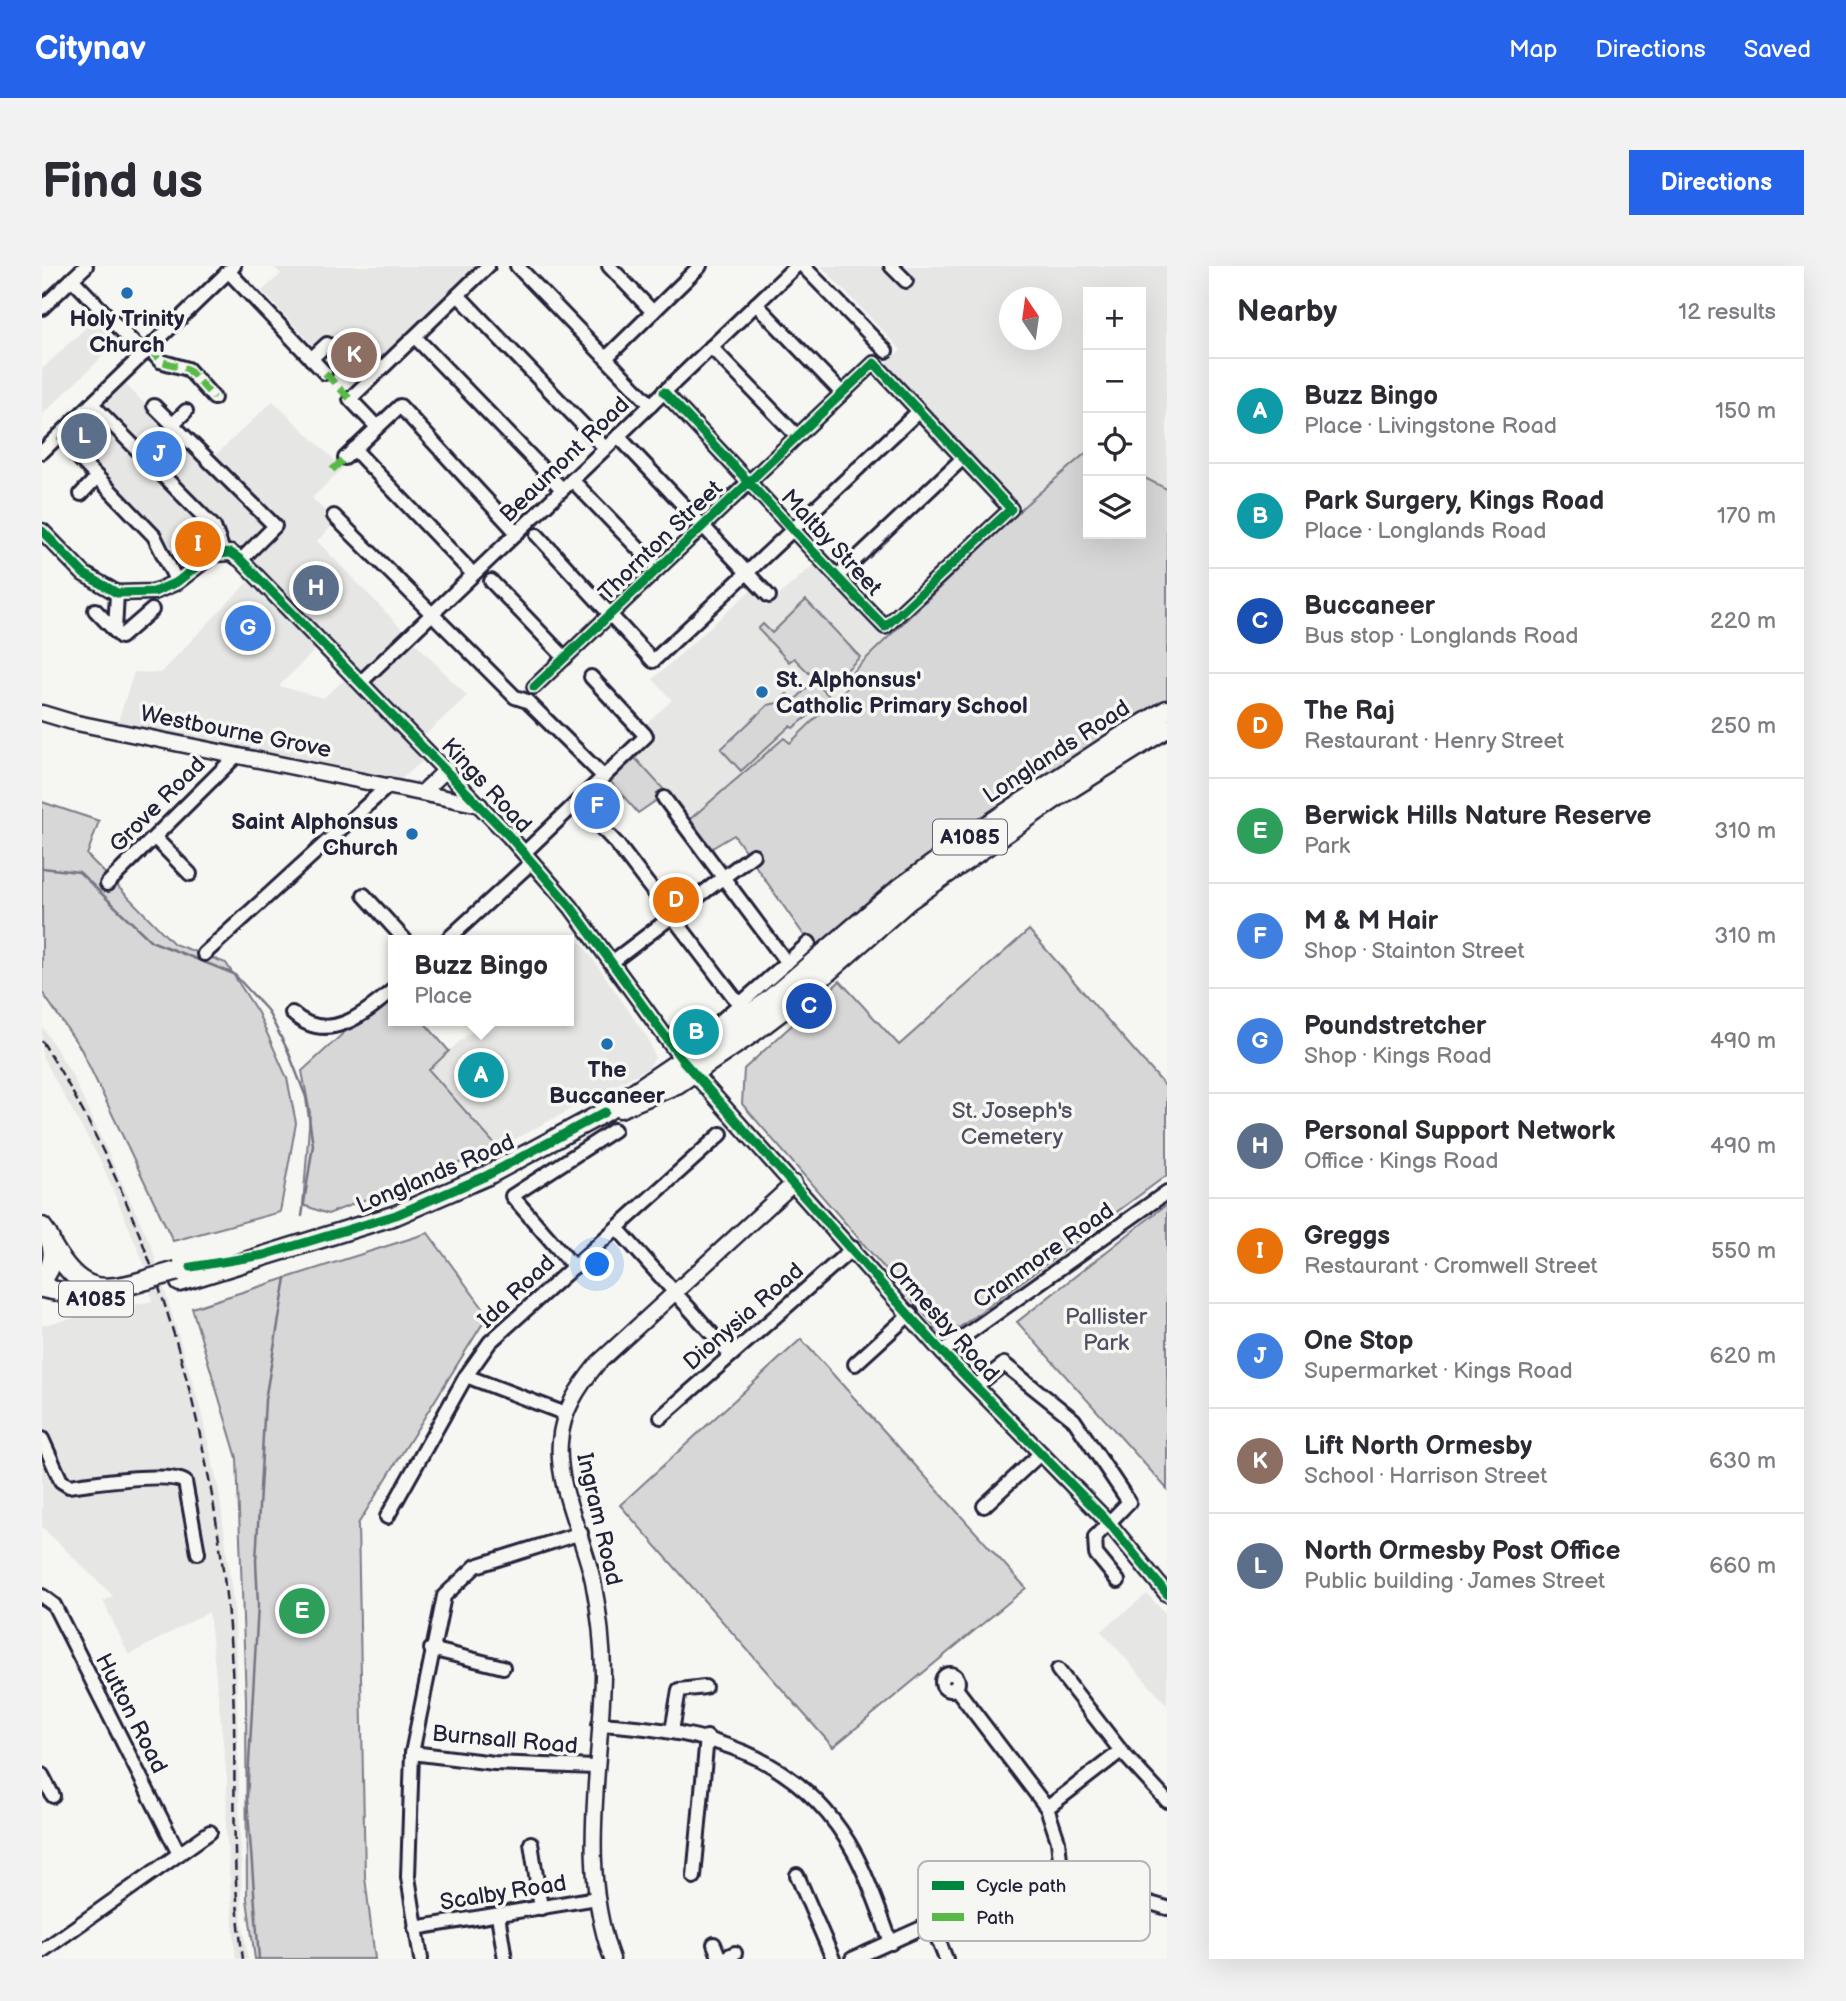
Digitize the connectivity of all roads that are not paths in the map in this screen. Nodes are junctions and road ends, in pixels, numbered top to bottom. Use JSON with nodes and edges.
{"nodes":[{"id":1,"x":86,"y":266,"type":"edge"},
{"id":2,"x":488,"y":266,"type":"edge"},
{"id":3,"x":517,"y":266,"type":"edge"},
{"id":4,"x":609,"y":266,"type":"edge"},
{"id":5,"x":700,"y":266,"type":"edge"},
{"id":6,"x":796,"y":266,"type":"edge"},
{"id":7,"x":803,"y":266,"type":"edge"},
{"id":8,"x":891,"y":266,"type":"edge"},
{"id":9,"x":231,"y":269,"type":"edge"},
{"id":10,"x":72,"y":279,"type":"junction"},
{"id":11,"x":905,"y":281,"type":"dead end"},
{"id":12,"x":458,"y":295,"type":"junction"},
{"id":13,"x":756,"y":304,"type":"junction"},
{"id":14,"x":42,"y":308,"type":"edge"},
{"id":15,"x":653,"y":312,"type":"junction"},
{"id":16,"x":415,"y":337,"type":"junction"},
{"id":17,"x":327,"y":344,"type":"dead end"},
{"id":18,"x":711,"y":347,"type":"junction"},
{"id":19,"x":146,"y":351,"type":"junction"},
{"id":20,"x":886,"y":351,"type":"dead end"},
{"id":21,"x":606,"y":358,"type":"junction"},
{"id":22,"x":311,"y":359,"type":"junction"},
{"id":23,"x":325,"y":373,"type":"dead end"},
{"id":24,"x":664,"y":392,"type":"junction"},
{"id":25,"x":842,"y":393,"type":"junction"},
{"id":26,"x":214,"y":398,"type":"dead end"},
{"id":27,"x":92,"y":404,"type":"junction"},
{"id":28,"x":651,"y":405,"type":"junction"},
{"id":29,"x":154,"y":406,"type":"dead end"},
{"id":30,"x":186,"y":411,"type":"dead end"},
{"id":31,"x":919,"y":411,"type":"junction"},
{"id":32,"x":173,"y":424,"type":"junction"},
{"id":33,"x":377,"y":427,"type":"junction"},
{"id":34,"x":618,"y":436,"type":"junction"},
{"id":35,"x":797,"y":436,"type":"junction"},
{"id":36,"x":606,"y":448,"type":"junction"},
{"id":37,"x":42,"y":452,"type":"edge"},
{"id":38,"x":74,"y":453,"type":"dead end"},
{"id":39,"x":962,"y":459,"type":"junction"},
{"id":40,"x":97,"y":477,"type":"junction"},
{"id":41,"x":750,"y":481,"type":"junction"},
{"id":42,"x":567,"y":485,"type":"junction"},
{"id":43,"x":81,"y":494,"type":"dead end"},
{"id":44,"x":334,"y":516,"type":"dead end"},
{"id":45,"x":703,"y":525,"type":"junction"},
{"id":46,"x":794,"y":530,"type":"junction"},
{"id":47,"x":42,"y":531,"type":"edge"},
{"id":48,"x":517,"y":533,"type":"junction"},
{"id":49,"x":537,"y":535,"type":"dead end"},
{"id":50,"x":223,"y":551,"type":"junction"},
{"id":51,"x":241,"y":559,"type":"junction"},
{"id":52,"x":657,"y":569,"type":"junction"},
{"id":53,"x":748,"y":572,"type":"junction"},
{"id":54,"x":473,"y":575,"type":"junction"},
{"id":55,"x":837,"y":576,"type":"junction"},
{"id":56,"x":491,"y":581,"type":"dead end"},
{"id":57,"x":177,"y":582,"type":"junction"},
{"id":58,"x":117,"y":593,"type":"junction"},
{"id":59,"x":769,"y":596,"type":"dead end"},
{"id":60,"x":95,"y":610,"type":"dead end"},
{"id":61,"x":152,"y":610,"type":"dead end"},
{"id":62,"x":432,"y":614,"type":"junction"},
{"id":63,"x":610,"y":614,"type":"junction"},
{"id":64,"x":118,"y":634,"type":"junction"},
{"id":65,"x":565,"y":657,"type":"junction"},
{"id":66,"x":591,"y":677,"type":"dead end"},
{"id":67,"x":361,"y":682,"type":"junction"},
{"id":68,"x":534,"y":687,"type":"dead end"},
{"id":69,"x":1167,"y":710,"type":"edge"},
{"id":70,"x":42,"y":713,"type":"edge"},
{"id":71,"x":1167,"y":728,"type":"edge"},
{"id":72,"x":237,"y":755,"type":"junction"},
{"id":73,"x":447,"y":769,"type":"junction"},
{"id":74,"x":603,"y":776,"type":"junction"},
{"id":75,"x":389,"y":785,"type":"junction"},
{"id":76,"x":422,"y":793,"type":"junction"},
{"id":77,"x":664,"y":798,"type":"dead end"},
{"id":78,"x":577,"y":802,"type":"junction"},
{"id":79,"x":480,"y":805,"type":"junction"},
{"id":80,"x":155,"y":838,"type":"junction"},
{"id":81,"x":753,"y":855,"type":"dead end"},
{"id":82,"x":528,"y":857,"type":"junction"},
{"id":83,"x":190,"y":874,"type":"dead end"},
{"id":84,"x":725,"y":879,"type":"junction"},
{"id":85,"x":107,"y":884,"type":"dead end"},
{"id":86,"x":364,"y":895,"type":"dead end"},
{"id":87,"x":673,"y":918,"type":"junction"},
{"id":88,"x":400,"y":935,"type":"edge"},
{"id":89,"x":452,"y":935,"type":"edge"},
{"id":90,"x":809,"y":943,"type":"dead end"},
{"id":91,"x":204,"y":954,"type":"dead end"},
{"id":92,"x":612,"y":962,"type":"junction"},
{"id":93,"x":787,"y":963,"type":"junction"},
{"id":94,"x":388,"y":993,"type":"edge"},
{"id":95,"x":740,"y":1006,"type":"junction"},
{"id":96,"x":292,"y":1013,"type":"dead end"},
{"id":97,"x":715,"y":1026,"type":"dead end"},
{"id":98,"x":688,"y":1067,"type":"junction"},
{"id":99,"x":614,"y":1130,"type":"dead end"},
{"id":100,"x":721,"y":1134,"type":"dead end"},
{"id":101,"x":794,"y":1183,"type":"junction"},
{"id":102,"x":1167,"y":1192,"type":"edge"},
{"id":103,"x":42,"y":1227,"type":"edge"},
{"id":104,"x":617,"y":1228,"type":"junction"},
{"id":105,"x":53,"y":1247,"type":"junction"},
{"id":106,"x":853,"y":1248,"type":"junction"},
{"id":107,"x":574,"y":1267,"type":"junction"},
{"id":108,"x":42,"y":1280,"type":"edge"},
{"id":109,"x":148,"y":1286,"type":"junction"},
{"id":110,"x":42,"y":1288,"type":"edge"},
{"id":111,"x":675,"y":1293,"type":"junction"},
{"id":112,"x":911,"y":1313,"type":"junction"},
{"id":113,"x":942,"y":1352,"type":"junction"},
{"id":114,"x":731,"y":1355,"type":"junction"},
{"id":115,"x":855,"y":1364,"type":"dead end"},
{"id":116,"x":466,"y":1376,"type":"junction"},
{"id":117,"x":976,"y":1386,"type":"junction"},
{"id":118,"x":566,"y":1414,"type":"junction"},
{"id":119,"x":661,"y":1417,"type":"dead end"},
{"id":120,"x":42,"y":1440,"type":"edge"},
{"id":121,"x":1041,"y":1453,"type":"junction"},
{"id":122,"x":984,"y":1506,"type":"dead end"},
{"id":123,"x":387,"y":1517,"type":"dead end"},
{"id":124,"x":1108,"y":1521,"type":"junction"},
{"id":125,"x":581,"y":1533,"type":"junction"},
{"id":126,"x":198,"y":1553,"type":"dead end"},
{"id":127,"x":1118,"y":1581,"type":"dead end"},
{"id":128,"x":1167,"y":1594,"type":"edge"},
{"id":129,"x":42,"y":1596,"type":"edge"},
{"id":130,"x":431,"y":1649,"type":"junction"},
{"id":131,"x":503,"y":1667,"type":"dead end"},
{"id":132,"x":1058,"y":1669,"type":"dead end"},
{"id":133,"x":705,"y":1686,"type":"dead end"},
{"id":134,"x":958,"y":1692,"type":"dead end"},
{"id":135,"x":598,"y":1724,"type":"junction"},
{"id":136,"x":672,"y":1731,"type":"junction"},
{"id":137,"x":706,"y":1737,"type":"junction"},
{"id":138,"x":1121,"y":1751,"type":"junction"},
{"id":139,"x":412,"y":1752,"type":"junction"},
{"id":140,"x":595,"y":1768,"type":"junction"},
{"id":141,"x":42,"y":1775,"type":"edge"},
{"id":142,"x":53,"y":1796,"type":"dead end"},
{"id":143,"x":1167,"y":1801,"type":"edge"},
{"id":144,"x":1047,"y":1808,"type":"junction"},
{"id":145,"x":211,"y":1832,"type":"dead end"},
{"id":146,"x":531,"y":1843,"type":"dead end"},
{"id":147,"x":179,"y":1854,"type":"junction"},
{"id":148,"x":1060,"y":1861,"type":"edge"},
{"id":149,"x":797,"y":1875,"type":"dead end"},
{"id":150,"x":694,"y":1877,"type":"dead end"},
{"id":151,"x":597,"y":1898,"type":"junction"},
{"id":152,"x":541,"y":1908,"type":"junction"},
{"id":153,"x":498,"y":1915,"type":"junction"},
{"id":154,"x":415,"y":1928,"type":"junction"},
{"id":155,"x":918,"y":1931,"type":"edge"},
{"id":156,"x":939,"y":1941,"type":"edge"},
{"id":157,"x":891,"y":1943,"type":"junction"},
{"id":158,"x":714,"y":1944,"type":"dead end"},
{"id":159,"x":42,"y":1951,"type":"edge"},
{"id":160,"x":735,"y":1954,"type":"dead end"},
{"id":161,"x":421,"y":1959,"type":"edge"},
{"id":162,"x":505,"y":1959,"type":"edge"},
{"id":163,"x":612,"y":1959,"type":"edge"},
{"id":164,"x":721,"y":1959,"type":"edge"},
{"id":165,"x":833,"y":1959,"type":"edge"},
{"id":166,"x":852,"y":1959,"type":"edge"},
{"id":167,"x":946,"y":1959,"type":"edge"}],
"edges":[{"from":1,"to":10,"type":"street"},
{"from":2,"to":12,"type":"street"},
{"from":3,"to":21,"type":"street"},
{"from":4,"to":15,"type":"street"},
{"from":5,"to":15,"type":"street"},
{"from":6,"to":13,"type":"street","name":"Beaumont Road"},
{"from":7,"to":20,"type":"street"},
{"from":8,"to":11,"type":"street"},
{"from":9,"to":19,"type":"street"},
{"from":9,"to":22,"type":"street"},
{"from":10,"to":14,"type":"street"},
{"from":10,"to":19,"type":"street"},
{"from":12,"to":16,"type":"street"},
{"from":12,"to":36,"type":"street"},
{"from":13,"to":18,"type":"street","name":"Beaumont Road"},
{"from":13,"to":25,"type":"street"},
{"from":15,"to":21,"type":"street"},
{"from":16,"to":33,"type":"street"},
{"from":16,"to":42,"type":"street"},
{"from":17,"to":22,"type":"street"},
{"from":18,"to":24,"type":"street","name":"Beaumont Road"},
{"from":18,"to":35,"type":"street"},
{"from":19,"to":26,"type":"street"},
{"from":19,"to":27,"type":"street"},
{"from":21,"to":28,"type":"street"},
{"from":22,"to":23,"type":"street"},
{"from":24,"to":28,"type":"street","name":"Beaumont Road"},
{"from":24,"to":41,"type":"street","name":"Maltby Street"},
{"from":25,"to":31,"type":"street","name":"Thornton Street"},
{"from":25,"to":35,"type":"street","name":"Thornton Street"},
{"from":27,"to":37,"type":"street"},
{"from":27,"to":50,"type":"street"},
{"from":28,"to":34,"type":"street","name":"Beaumont Road"},
{"from":29,"to":32,"type":"street"},
{"from":30,"to":32,"type":"street"},
{"from":31,"to":39,"type":"street"},
{"from":31,"to":46,"type":"street"},
{"from":32,"to":51,"type":"street"},
{"from":33,"to":48,"type":"street"},
{"from":33,"to":54,"type":"street"},
{"from":34,"to":36,"type":"street","name":"Beaumont Road"},
{"from":34,"to":45,"type":"street"},
{"from":35,"to":41,"type":"street","name":"Thornton Street"},
{"from":36,"to":42,"type":"street","name":"Beaumont Road"},
{"from":38,"to":40,"type":"street"},
{"from":39,"to":55,"type":"street"},
{"from":39,"to":55,"type":"street","name":"Maltby Street"},
{"from":40,"to":43,"type":"street"},
{"from":40,"to":57,"type":"street"},
{"from":41,"to":45,"type":"street","name":"Thornton Street"},
{"from":41,"to":46,"type":"street","name":"Maltby Street"},
{"from":42,"to":48,"type":"street","name":"Beaumont Road"},
{"from":42,"to":52,"type":"street"},
{"from":44,"to":62,"type":"street"},
{"from":45,"to":52,"type":"street","name":"Thornton Street"},
{"from":45,"to":53,"type":"street"},
{"from":46,"to":53,"type":"street"},
{"from":46,"to":55,"type":"street","name":"Maltby Street"},
{"from":47,"to":58,"type":"street"},
{"from":48,"to":54,"type":"street","name":"Beaumont Road"},
{"from":49,"to":63,"type":"street"},
{"from":50,"to":51,"type":"street","name":"Kings Road"},
{"from":50,"to":57,"type":"street"},
{"from":51,"to":67,"type":"street","name":"Kings Road"},
{"from":52,"to":63,"type":"street","name":"Thornton Street"},
{"from":53,"to":59,"type":"street"},
{"from":53,"to":63,"type":"street"},
{"from":54,"to":62,"type":"street","name":"Beaumont Road"},
{"from":56,"to":65,"type":"street"},
{"from":57,"to":58,"type":"street"},
{"from":58,"to":64,"type":"street"},
{"from":60,"to":64,"type":"street"},
{"from":61,"to":64,"type":"street"},
{"from":62,"to":67,"type":"street","name":"Beaumont Road"},
{"from":62,"to":74,"type":"street"},
{"from":63,"to":65,"type":"street","name":"Thornton Street"},
{"from":65,"to":68,"type":"street","name":"Thornton Street"},
{"from":66,"to":74,"type":"street"},
{"from":67,"to":73,"type":"street","name":"Kings Road"},
{"from":69,"to":98,"type":"main road","name":"Longlands Road","number":"A1085"},
{"from":70,"to":72,"type":"street","name":"Westbourne Grove"},
{"from":71,"to":98,"type":"main road","name":"Longlands Road","number":"A1085"},
{"from":72,"to":75,"type":"street","name":"Westbourne Grove"},
{"from":72,"to":80,"type":"street","name":"Grove Road"},
{"from":73,"to":76,"type":"street"},
{"from":73,"to":79,"type":"street","name":"Kings Road"},
{"from":74,"to":78,"type":"street"},
{"from":75,"to":76,"type":"street","name":"Westbourne Grove"},
{"from":75,"to":91,"type":"street"},
{"from":76,"to":79,"type":"street","name":"Westbourne Grove"},
{"from":77,"to":84,"type":"street"},
{"from":78,"to":82,"type":"street"},
{"from":78,"to":87,"type":"street"},
{"from":79,"to":82,"type":"street","name":"Kings Road"},
{"from":80,"to":83,"type":"street"},
{"from":80,"to":85,"type":"street","name":"Grove Road"},
{"from":81,"to":84,"type":"street"},
{"from":82,"to":89,"type":"street"},
{"from":82,"to":92,"type":"street","name":"Kings Road"},
{"from":84,"to":87,"type":"street"},
{"from":84,"to":93,"type":"street"},
{"from":86,"to":88,"type":"street"},
{"from":87,"to":92,"type":"street"},
{"from":87,"to":95,"type":"street"},
{"from":90,"to":93,"type":"street"},
{"from":92,"to":98,"type":"street","name":"Kings Road"},
{"from":93,"to":95,"type":"street"},
{"from":94,"to":96,"type":"street"},
{"from":95,"to":97,"type":"street"},
{"from":98,"to":101,"type":"street","name":"Ormesby Road"},
{"from":98,"to":109,"type":"main road","name":"Longlands Road","number":"A1085","bridge":true},
{"from":99,"to":107,"type":"street"},
{"from":100,"to":104,"type":"street","name":"Ida Road"},
{"from":101,"to":106,"type":"street","name":"Ormesby Road"},
{"from":101,"to":111,"type":"street","name":"Ingram Road"},
{"from":102,"to":113,"type":"street","name":"Cranmore Road"},
{"from":103,"to":105,"type":"main road","name":"Longlands Road"},
{"from":104,"to":107,"type":"street","name":"Ida Road"},
{"from":104,"to":111,"type":"street"},
{"from":105,"to":108,"type":"main road"},
{"from":105,"to":109,"type":"main road","name":"Longlands Road","number":"A1085"},
{"from":106,"to":112,"type":"street","name":"Ormesby Road"},
{"from":106,"to":114,"type":"street","name":"Dionysia Road"},
{"from":107,"to":116,"type":"street","name":"Ida Road"},
{"from":109,"to":110,"type":"main road","name":"Longlands Road","number":"A1085"},
{"from":111,"to":114,"type":"street"},
{"from":111,"to":118,"type":"street","name":"Ingram Road"},
{"from":112,"to":113,"type":"street","name":"Ormesby Road"},
{"from":112,"to":115,"type":"street"},
{"from":113,"to":117,"type":"street","name":"Ormesby Road"},
{"from":114,"to":119,"type":"street","name":"Dionysia Road"},
{"from":116,"to":118,"type":"street"},
{"from":116,"to":123,"type":"street","name":"Ida Road"},
{"from":117,"to":121,"type":"street","name":"Ormesby Road"},
{"from":117,"to":124,"type":"street"},
{"from":118,"to":125,"type":"street","name":"Ingram Road"},
{"from":120,"to":126,"type":"street"},
{"from":121,"to":122,"type":"street"},
{"from":121,"to":124,"type":"street","name":"Ormesby Road"},
{"from":124,"to":127,"type":"street"},
{"from":124,"to":128,"type":"street","name":"Ormesby Road"},
{"from":125,"to":130,"type":"street"},
{"from":125,"to":135,"type":"street","name":"Ingram Road"},
{"from":129,"to":147,"type":"street","name":"Hutton Road"},
{"from":130,"to":131,"type":"street"},
{"from":130,"to":139,"type":"street"},
{"from":132,"to":138,"type":"street"},
{"from":133,"to":136,"type":"street"},
{"from":134,"to":144,"type":"street"},
{"from":135,"to":136,"type":"street"},
{"from":135,"to":140,"type":"street","name":"Ingram Road"},
{"from":136,"to":137,"type":"street"},
{"from":137,"to":150,"type":"street"},
{"from":137,"to":157,"type":"street"},
{"from":138,"to":143,"type":"street"},
{"from":138,"to":144,"type":"street"},
{"from":139,"to":140,"type":"street","name":"Burnsall Road"},
{"from":139,"to":154,"type":"street"},
{"from":140,"to":151,"type":"street","name":"Ingram Road"},
{"from":141,"to":142,"type":"street"},
{"from":144,"to":148,"type":"street"},
{"from":145,"to":147,"type":"street"},
{"from":146,"to":152,"type":"street"},
{"from":147,"to":159,"type":"street"},
{"from":149,"to":165,"type":"street"},
{"from":151,"to":152,"type":"street","name":"Scalby Road"},
{"from":151,"to":163,"type":"street","name":"Ingram Road"},
{"from":152,"to":153,"type":"street","name":"Scalby Road"},
{"from":153,"to":154,"type":"street","name":"Scalby Road"},
{"from":153,"to":162,"type":"street"},
{"from":154,"to":161,"type":"street"},
{"from":155,"to":157,"type":"street"},
{"from":156,"to":167,"type":"street"},
{"from":157,"to":166,"type":"street"},
{"from":158,"to":164,"type":"street"},
{"from":160,"to":164,"type":"street"}]}
